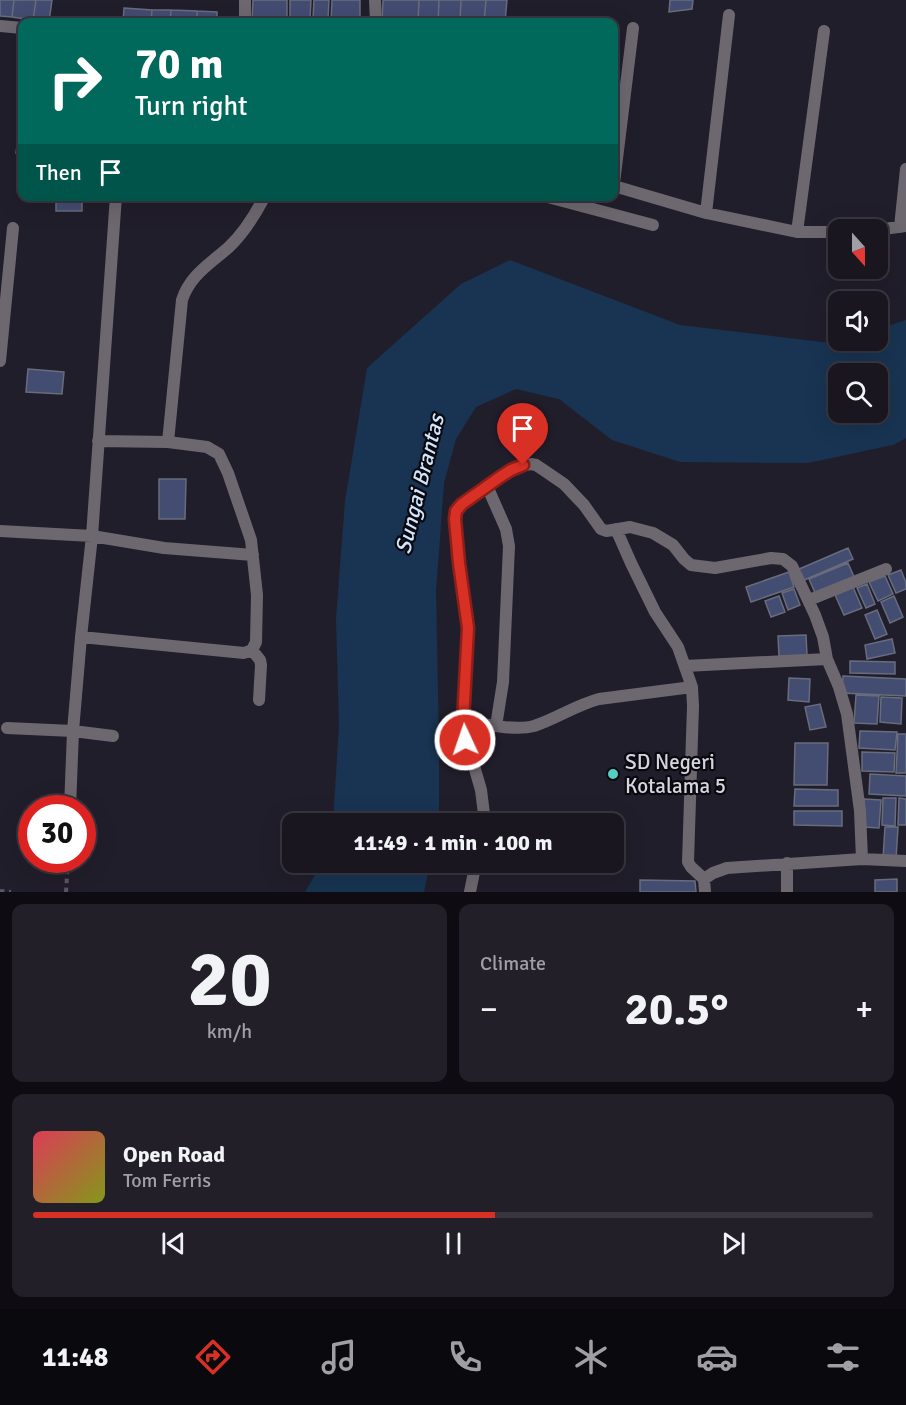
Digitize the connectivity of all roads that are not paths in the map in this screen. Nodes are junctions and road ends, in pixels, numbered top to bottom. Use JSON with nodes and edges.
{"nodes":[{"id":1,"x":245,"y":0,"type":"edge"},
{"id":2,"x":375,"y":0,"type":"edge"},
{"id":3,"x":729,"y":15,"type":"dead end"},
{"id":4,"x":244,"y":18,"type":"edge"},
{"id":5,"x":376,"y":18,"type":"edge"},
{"id":6,"x":0,"y":26,"type":"edge"},
{"id":7,"x":18,"y":28,"type":"edge"},
{"id":8,"x":633,"y":28,"type":"dead end"},
{"id":9,"x":824,"y":31,"type":"dead end"},
{"id":10,"x":618,"y":152,"type":"edge"},
{"id":11,"x":906,"y":169,"type":"edge"},
{"id":12,"x":618,"y":186,"type":"edge"},
{"id":13,"x":116,"y":201,"type":"edge"},
{"id":14,"x":262,"y":201,"type":"edge"},
{"id":15,"x":563,"y":201,"type":"edge"},
{"id":16,"x":706,"y":213,"type":"junction"},
{"id":17,"x":653,"y":225,"type":"dead end"},
{"id":18,"x":903,"y":226,"type":"edge"},
{"id":19,"x":13,"y":228,"type":"dead end"},
{"id":20,"x":888,"y":228,"type":"edge"},
{"id":21,"x":797,"y":232,"type":"junction"},
{"id":22,"x":828,"y":232,"type":"edge"},
{"id":23,"x":0,"y":361,"type":"edge"},
{"id":24,"x":98,"y":441,"type":"junction"},
{"id":25,"x":168,"y":442,"type":"junction"},
{"id":26,"x":487,"y":486,"type":"junction"},
{"id":27,"x":616,"y":529,"type":"junction"},
{"id":28,"x":0,"y":531,"type":"edge"},
{"id":29,"x":93,"y":536,"type":"junction"},
{"id":30,"x":253,"y":555,"type":"junction"},
{"id":31,"x":886,"y":569,"type":"dead end"},
{"id":32,"x":809,"y":600,"type":"junction"},
{"id":33,"x":81,"y":638,"type":"junction"},
{"id":34,"x":252,"y":650,"type":"junction"},
{"id":35,"x":827,"y":659,"type":"junction"},
{"id":36,"x":685,"y":666,"type":"junction"},
{"id":37,"x":692,"y":687,"type":"junction"},
{"id":38,"x":259,"y":700,"type":"dead end"},
{"id":39,"x":463,"y":721,"type":"junction"},
{"id":40,"x":496,"y":726,"type":"junction"},
{"id":41,"x":7,"y":728,"type":"dead end"},
{"id":42,"x":73,"y":731,"type":"junction"},
{"id":43,"x":113,"y":736,"type":"dead end"},
{"id":44,"x":71,"y":795,"type":"edge"},
{"id":45,"x":484,"y":813,"type":"edge"},
{"id":46,"x":862,"y":859,"type":"junction"},
{"id":47,"x":906,"y":861,"type":"edge"},
{"id":48,"x":787,"y":863,"type":"junction"},
{"id":49,"x":474,"y":873,"type":"edge"},
{"id":50,"x":704,"y":879,"type":"junction"},
{"id":51,"x":470,"y":892,"type":"edge"},
{"id":52,"x":705,"y":892,"type":"edge"},
{"id":53,"x":787,"y":892,"type":"edge"}],
"edges":[{"from":1,"to":4,"type":"street"},
{"from":2,"to":5,"type":"street"},
{"from":3,"to":16,"type":"street"},
{"from":6,"to":7,"type":"street"},
{"from":8,"to":10,"type":"street"},
{"from":9,"to":21,"type":"street"},
{"from":11,"to":18,"type":"street"},
{"from":12,"to":16,"type":"street"},
{"from":13,"to":24,"type":"street"},
{"from":14,"to":25,"type":"street"},
{"from":15,"to":17,"type":"street"},
{"from":16,"to":21,"type":"street"},
{"from":18,"to":20,"type":"street"},
{"from":19,"to":23,"type":"street"},
{"from":21,"to":22,"type":"street"},
{"from":24,"to":25,"type":"street"},
{"from":24,"to":29,"type":"street"},
{"from":25,"to":30,"type":"street"},
{"from":26,"to":27,"type":"street"},
{"from":26,"to":39,"type":"street"},
{"from":26,"to":40,"type":"street"},
{"from":27,"to":32,"type":"street"},
{"from":27,"to":36,"type":"street"},
{"from":28,"to":29,"type":"street"},
{"from":29,"to":30,"type":"street"},
{"from":29,"to":33,"type":"street"},
{"from":30,"to":34,"type":"street"},
{"from":31,"to":32,"type":"street"},
{"from":32,"to":35,"type":"street"},
{"from":33,"to":34,"type":"street"},
{"from":33,"to":42,"type":"street"},
{"from":34,"to":38,"type":"street"},
{"from":35,"to":36,"type":"street"},
{"from":35,"to":46,"type":"street"},
{"from":36,"to":37,"type":"street"},
{"from":37,"to":40,"type":"street"},
{"from":37,"to":50,"type":"street"},
{"from":39,"to":40,"type":"street"},
{"from":39,"to":45,"type":"street"},
{"from":41,"to":42,"type":"street"},
{"from":42,"to":43,"type":"street"},
{"from":42,"to":44,"type":"street"},
{"from":46,"to":47,"type":"street"},
{"from":46,"to":48,"type":"street"},
{"from":48,"to":50,"type":"street"},
{"from":48,"to":53,"type":"street"},
{"from":49,"to":51,"type":"street"},
{"from":50,"to":52,"type":"street"}]}
